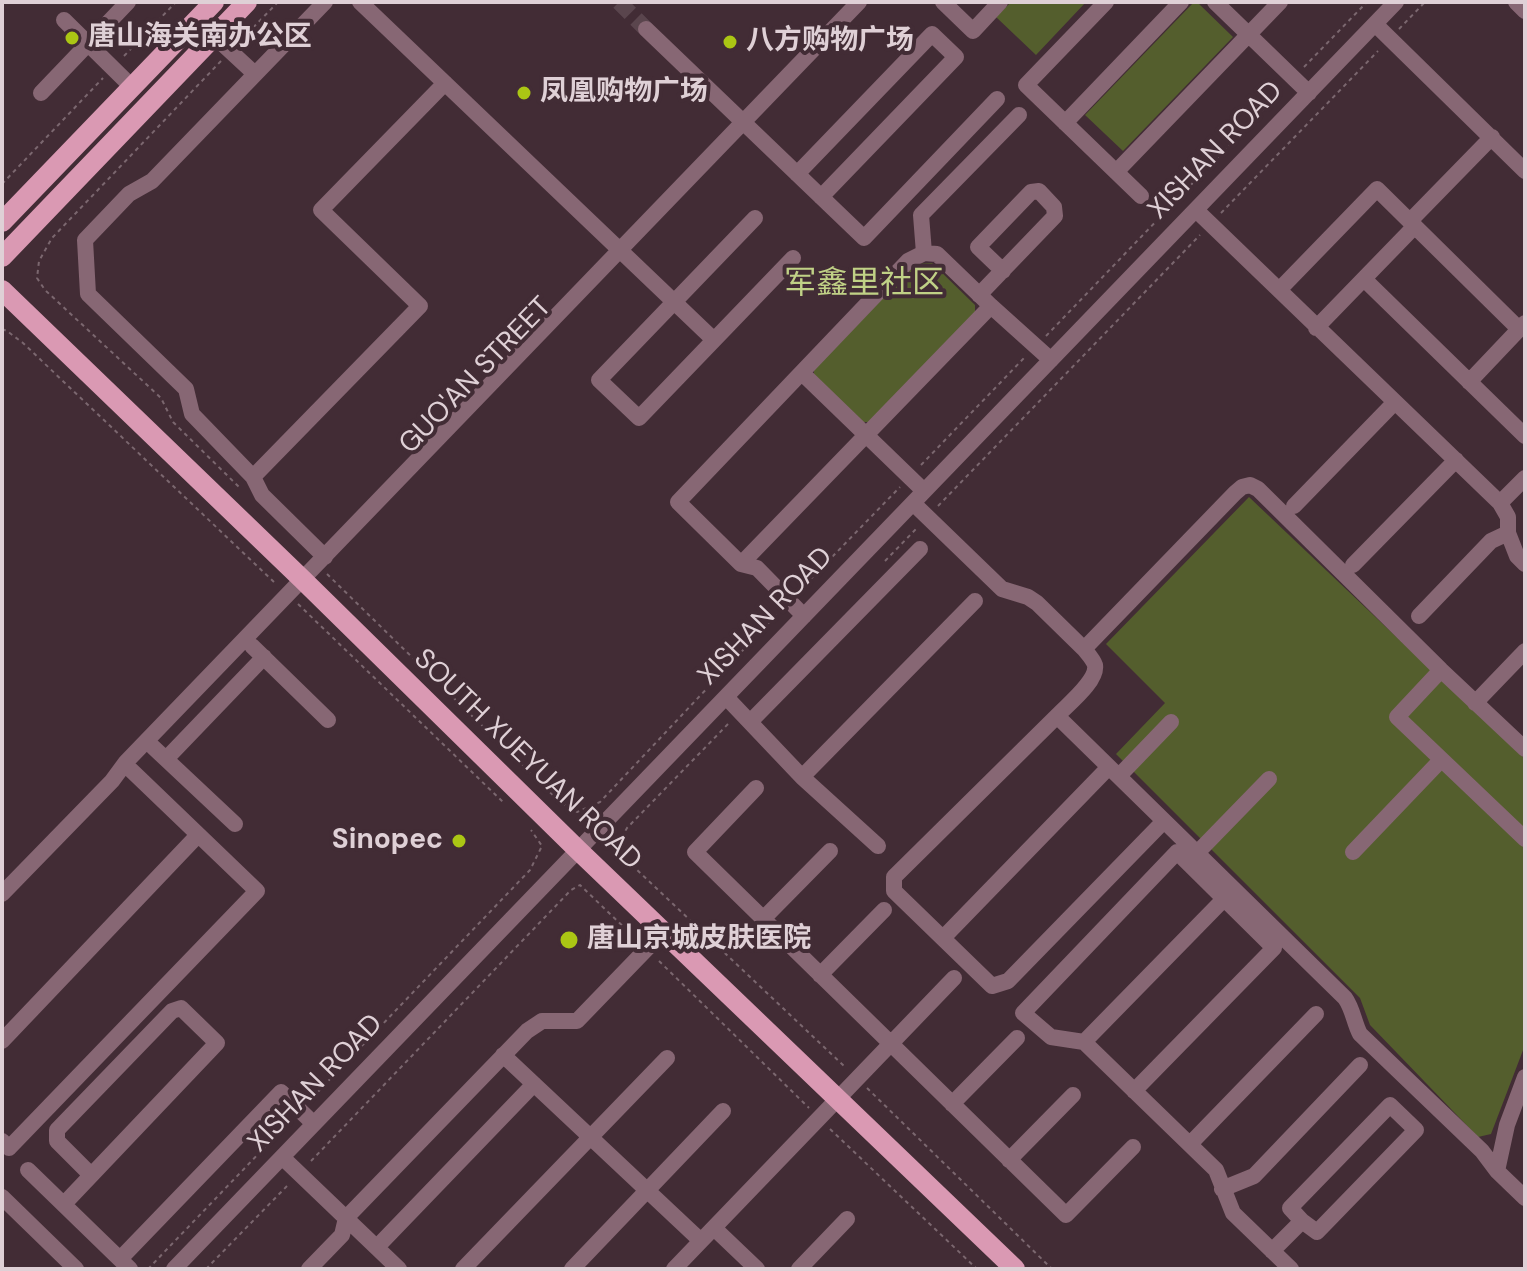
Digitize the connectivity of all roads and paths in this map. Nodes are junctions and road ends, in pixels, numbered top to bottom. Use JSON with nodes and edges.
{"nodes":[{"id":1,"x":128,"y":2,"type":"edge"},
{"id":2,"x":176,"y":2,"type":"edge"},
{"id":3,"x":214,"y":2,"type":"edge"},
{"id":4,"x":247,"y":2,"type":"edge"},
{"id":5,"x":278,"y":2,"type":"edge"},
{"id":6,"x":325,"y":2,"type":"edge"},
{"id":7,"x":360,"y":2,"type":"edge"},
{"id":8,"x":859,"y":2,"type":"edge"},
{"id":9,"x":872,"y":2,"type":"edge"},
{"id":10,"x":943,"y":2,"type":"edge"},
{"id":11,"x":1000,"y":2,"type":"edge"},
{"id":12,"x":1106,"y":2,"type":"edge"},
{"id":13,"x":1181,"y":2,"type":"edge"},
{"id":14,"x":1215,"y":2,"type":"edge"},
{"id":15,"x":1280,"y":2,"type":"edge"},
{"id":16,"x":1367,"y":2,"type":"edge"},
{"id":17,"x":1396,"y":2,"type":"edge"},
{"id":18,"x":1425,"y":2,"type":"edge"},
{"id":19,"x":1516,"y":2,"type":"edge"},
{"id":20,"x":1525,"y":11,"type":"edge"},
{"id":21,"x":64,"y":20,"type":"dead end"},
{"id":22,"x":1375,"y":24,"type":"junction"},
{"id":23,"x":646,"y":29,"type":"tunnel mouth"},
{"id":24,"x":1249,"y":34,"type":"junction"},
{"id":25,"x":214,"y":36,"type":"junction"},
{"id":26,"x":1389,"y":39,"type":"junction"},
{"id":27,"x":88,"y":44,"type":"junction"},
{"id":28,"x":230,"y":51,"type":"junction"},
{"id":29,"x":113,"y":68,"type":"junction"},
{"id":30,"x":255,"y":74,"type":"junction"},
{"id":31,"x":1294,"y":78,"type":"junction"},
{"id":32,"x":445,"y":83,"type":"junction"},
{"id":33,"x":132,"y":87,"type":"junction"},
{"id":34,"x":41,"y":93,"type":"dead end"},
{"id":35,"x":1309,"y":93,"type":"junction"},
{"id":36,"x":997,"y":99,"type":"dead end"},
{"id":37,"x":1019,"y":115,"type":"dead end"},
{"id":38,"x":1065,"y":123,"type":"junction"},
{"id":39,"x":747,"y":126,"type":"junction"},
{"id":40,"x":1492,"y":137,"type":"junction"},
{"id":41,"x":1525,"y":171,"type":"edge"},
{"id":42,"x":1116,"y":172,"type":"junction"},
{"id":43,"x":797,"y":174,"type":"junction"},
{"id":44,"x":2,"y":184,"type":"edge"},
{"id":45,"x":1141,"y":196,"type":"dead end"},
{"id":46,"x":821,"y":197,"type":"junction"},
{"id":47,"x":1196,"y":210,"type":"junction"},
{"id":48,"x":755,"y":218,"type":"dead end"},
{"id":49,"x":2,"y":222,"type":"edge"},
{"id":50,"x":1210,"y":224,"type":"junction"},
{"id":51,"x":1413,"y":224,"type":"junction"},
{"id":52,"x":52,"y":238,"type":"dead end"},
{"id":53,"x":623,"y":253,"type":"junction"},
{"id":54,"x":924,"y":253,"type":"junction"},
{"id":55,"x":2,"y":257,"type":"edge"},
{"id":56,"x":793,"y":258,"type":"dead end"},
{"id":57,"x":1003,"y":271,"type":"junction"},
{"id":58,"x":1364,"y":279,"type":"junction"},
{"id":59,"x":2,"y":290,"type":"edge"},
{"id":60,"x":1279,"y":290,"type":"junction"},
{"id":61,"x":985,"y":300,"type":"junction"},
{"id":62,"x":674,"y":302,"type":"junction"},
{"id":63,"x":1522,"y":326,"type":"edge"},
{"id":64,"x":1316,"y":328,"type":"junction"},
{"id":65,"x":714,"y":340,"type":"junction"},
{"id":66,"x":1036,"y":346,"type":"junction"},
{"id":67,"x":1051,"y":360,"type":"junction"},
{"id":68,"x":802,"y":373,"type":"junction"},
{"id":69,"x":1469,"y":382,"type":"junction"},
{"id":70,"x":1395,"y":402,"type":"junction"},
{"id":71,"x":866,"y":435,"type":"junction"},
{"id":72,"x":1525,"y":436,"type":"edge"},
{"id":73,"x":1456,"y":460,"type":"junction"},
{"id":74,"x":253,"y":477,"type":"junction"},
{"id":75,"x":908,"y":478,"type":"junction"},
{"id":76,"x":1525,"y":478,"type":"edge"},
{"id":77,"x":918,"y":497,"type":"junction"},
{"id":78,"x":1500,"y":503,"type":"junction"},
{"id":79,"x":1294,"y":506,"type":"dead end"},
{"id":80,"x":928,"y":517,"type":"junction"},
{"id":81,"x":1516,"y":539,"type":"edge"},
{"id":82,"x":920,"y":549,"type":"dead end"},
{"id":83,"x":325,"y":557,"type":"junction"},
{"id":84,"x":883,"y":563,"type":"dead end"},
{"id":85,"x":741,"y":564,"type":"junction"},
{"id":86,"x":1525,"y":564,"type":"edge"},
{"id":87,"x":1353,"y":565,"type":"dead end"},
{"id":88,"x":306,"y":583,"type":"junction"},
{"id":89,"x":790,"y":600,"type":"junction"},
{"id":90,"x":975,"y":601,"type":"dead end"},
{"id":91,"x":804,"y":616,"type":"junction"},
{"id":92,"x":1419,"y":616,"type":"dead end"},
{"id":93,"x":1084,"y":649,"type":"junction"},
{"id":94,"x":258,"y":651,"type":"junction"},
{"id":95,"x":1525,"y":651,"type":"edge"},
{"id":96,"x":1441,"y":670,"type":"junction"},
{"id":97,"x":726,"y":697,"type":"junction"},
{"id":98,"x":1475,"y":703,"type":"junction"},
{"id":99,"x":1057,"y":716,"type":"junction"},
{"id":100,"x":745,"y":717,"type":"junction"},
{"id":101,"x":328,"y":720,"type":"dead end"},
{"id":102,"x":1171,"y":722,"type":"dead end"},
{"id":103,"x":1525,"y":749,"type":"edge"},
{"id":104,"x":160,"y":753,"type":"junction"},
{"id":105,"x":1441,"y":760,"type":"junction"},
{"id":106,"x":131,"y":770,"type":"junction"},
{"id":107,"x":1114,"y":772,"type":"junction"},
{"id":108,"x":802,"y":777,"type":"junction"},
{"id":109,"x":1269,"y":779,"type":"dead end"},
{"id":110,"x":112,"y":781,"type":"junction"},
{"id":111,"x":756,"y":788,"type":"dead end"},
{"id":112,"x":577,"y":812,"type":"dead end"},
{"id":113,"x":1164,"y":821,"type":"junction"},
{"id":114,"x":235,"y":824,"type":"dead end"},
{"id":115,"x":198,"y":835,"type":"junction"},
{"id":116,"x":1525,"y":839,"type":"edge"},
{"id":117,"x":542,"y":846,"type":"dead end"},
{"id":118,"x":878,"y":846,"type":"dead end"},
{"id":119,"x":578,"y":850,"type":"junction"},
{"id":120,"x":830,"y":851,"type":"dead end"},
{"id":121,"x":1353,"y":852,"type":"dead end"},
{"id":122,"x":1197,"y":853,"type":"junction"},
{"id":123,"x":2,"y":894,"type":"edge"},
{"id":124,"x":1224,"y":899,"type":"junction"},
{"id":125,"x":884,"y":910,"type":"dead end"},
{"id":126,"x":763,"y":919,"type":"junction"},
{"id":127,"x":663,"y":932,"type":"junction"},
{"id":128,"x":943,"y":938,"type":"junction"},
{"id":129,"x":647,"y":949,"type":"junction"},
{"id":130,"x":820,"y":975,"type":"junction"},
{"id":131,"x":954,"y":978,"type":"dead end"},
{"id":132,"x":1316,"y":1014,"type":"dead end"},
{"id":133,"x":1017,"y":1038,"type":"dead end"},
{"id":134,"x":2,"y":1041,"type":"edge"},
{"id":135,"x":1084,"y":1042,"type":"junction"},
{"id":136,"x":890,"y":1044,"type":"junction"},
{"id":137,"x":503,"y":1055,"type":"junction"},
{"id":138,"x":667,"y":1058,"type":"dead end"},
{"id":139,"x":1360,"y":1065,"type":"dead end"},
{"id":140,"x":1525,"y":1077,"type":"edge"},
{"id":141,"x":857,"y":1078,"type":"junction"},
{"id":142,"x":534,"y":1084,"type":"junction"},
{"id":143,"x":1134,"y":1091,"type":"junction"},
{"id":144,"x":1073,"y":1095,"type":"dead end"},
{"id":145,"x":838,"y":1098,"type":"junction"},
{"id":146,"x":952,"y":1104,"type":"junction"},
{"id":147,"x":300,"y":1110,"type":"junction"},
{"id":148,"x":723,"y":1111,"type":"dead end"},
{"id":149,"x":819,"y":1118,"type":"junction"},
{"id":150,"x":314,"y":1124,"type":"junction"},
{"id":151,"x":590,"y":1138,"type":"junction"},
{"id":152,"x":2,"y":1141,"type":"edge"},
{"id":153,"x":1190,"y":1144,"type":"junction"},
{"id":154,"x":1133,"y":1147,"type":"dead end"},
{"id":155,"x":282,"y":1157,"type":"junction"},
{"id":156,"x":1009,"y":1160,"type":"junction"},
{"id":157,"x":28,"y":1170,"type":"dead end"},
{"id":158,"x":1497,"y":1171,"type":"junction"},
{"id":159,"x":298,"y":1174,"type":"junction"},
{"id":160,"x":91,"y":1175,"type":"junction"},
{"id":161,"x":1222,"y":1189,"type":"junction"},
{"id":162,"x":647,"y":1191,"type":"junction"},
{"id":163,"x":2,"y":1197,"type":"edge"},
{"id":164,"x":1525,"y":1198,"type":"edge"},
{"id":165,"x":64,"y":1204,"type":"junction"},
{"id":166,"x":346,"y":1218,"type":"junction"},
{"id":167,"x":847,"y":1219,"type":"dead end"},
{"id":168,"x":1302,"y":1221,"type":"junction"},
{"id":169,"x":714,"y":1228,"type":"junction"},
{"id":170,"x":701,"y":1241,"type":"junction"},
{"id":171,"x":377,"y":1247,"type":"junction"},
{"id":172,"x":1272,"y":1251,"type":"junction"},
{"id":173,"x":125,"y":1264,"type":"edge"},
{"id":174,"x":76,"y":1269,"type":"edge"},
{"id":175,"x":148,"y":1269,"type":"edge"},
{"id":176,"x":174,"y":1269,"type":"edge"},
{"id":177,"x":206,"y":1269,"type":"edge"},
{"id":178,"x":309,"y":1269,"type":"edge"},
{"id":179,"x":399,"y":1269,"type":"edge"},
{"id":180,"x":463,"y":1269,"type":"edge"},
{"id":181,"x":572,"y":1269,"type":"edge"},
{"id":182,"x":674,"y":1269,"type":"edge"},
{"id":183,"x":757,"y":1269,"type":"edge"},
{"id":184,"x":799,"y":1269,"type":"edge"},
{"id":185,"x":977,"y":1269,"type":"edge"},
{"id":186,"x":1015,"y":1269,"type":"edge"},
{"id":187,"x":1052,"y":1269,"type":"edge"},
{"id":188,"x":1291,"y":1269,"type":"edge"}],
"edges":[{"from":1,"to":27,"type":"street"},
{"from":2,"to":29,"type":"path"},
{"from":3,"to":33,"type":"main road"},
{"from":4,"to":25,"type":"main road"},
{"from":5,"to":28,"type":"path"},
{"from":6,"to":30,"type":"street"},
{"from":7,"to":32,"type":"street"},
{"from":8,"to":39,"type":"street","name":"GUO'AN STREET"},
{"from":9,"to":39,"type":"street","name":"GUO'AN STREET"},
{"from":10,"to":11,"type":"street"},
{"from":12,"to":38,"type":"street"},
{"from":13,"to":38,"type":"street"},
{"from":14,"to":24,"type":"street"},
{"from":15,"to":24,"type":"street"},
{"from":16,"to":31,"type":"path"},
{"from":17,"to":22,"type":"street","name":"XISHAN ROAD"},
{"from":18,"to":26,"type":"path"},
{"from":19,"to":20,"type":"street"},
{"from":21,"to":27,"type":"street"},
{"from":22,"to":26,"type":"street"},
{"from":22,"to":35,"type":"street","name":"XISHAN ROAD"},
{"from":23,"to":39,"type":"street"},
{"from":24,"to":31,"type":"street"},
{"from":24,"to":42,"type":"street"},
{"from":25,"to":28,"type":"street"},
{"from":25,"to":55,"type":"main road"},
{"from":26,"to":40,"type":"street"},
{"from":26,"to":50,"type":"path"},
{"from":27,"to":29,"type":"street"},
{"from":27,"to":34,"type":"street"},
{"from":28,"to":30,"type":"street"},
{"from":28,"to":52,"type":"path"},
{"from":29,"to":33,"type":"street"},
{"from":29,"to":44,"type":"path"},
{"from":30,"to":74,"type":"street"},
{"from":31,"to":35,"type":"street"},
{"from":31,"to":66,"type":"path"},
{"from":32,"to":53,"type":"street"},
{"from":32,"to":74,"type":"street"},
{"from":33,"to":49,"type":"main road"},
{"from":35,"to":47,"type":"street","name":"XISHAN ROAD"},
{"from":36,"to":46,"type":"street"},
{"from":37,"to":54,"type":"street"},
{"from":38,"to":42,"type":"street"},
{"from":39,"to":43,"type":"street"},
{"from":39,"to":53,"type":"street","name":"GUO'AN STREET"},
{"from":40,"to":41,"type":"street"},
{"from":40,"to":51,"type":"street"},
{"from":42,"to":45,"type":"street"},
{"from":43,"to":46,"type":"street"},
{"from":43,"to":46,"type":"street"},
{"from":47,"to":50,"type":"street"},
{"from":47,"to":67,"type":"street","name":"XISHAN ROAD"},
{"from":48,"to":62,"type":"street"},
{"from":50,"to":60,"type":"street"},
{"from":50,"to":80,"type":"path"},
{"from":51,"to":58,"type":"street"},
{"from":51,"to":60,"type":"street"},
{"from":51,"to":63,"type":"street"},
{"from":53,"to":62,"type":"street"},
{"from":53,"to":83,"type":"street","name":"GUO'AN STREET"},
{"from":53,"to":88,"type":"street","name":"GUO'AN STREET"},
{"from":54,"to":61,"type":"street"},
{"from":54,"to":68,"type":"street"},
{"from":56,"to":65,"type":"street"},
{"from":57,"to":57,"type":"street"},
{"from":57,"to":61,"type":"street"},
{"from":58,"to":64,"type":"street"},
{"from":58,"to":69,"type":"street"},
{"from":59,"to":88,"type":"main road","name":"SOUTH XUEYUAN ROAD"},
{"from":60,"to":64,"type":"street"},
{"from":61,"to":66,"type":"street"},
{"from":61,"to":71,"type":"street"},
{"from":62,"to":65,"type":"street"},
{"from":62,"to":65,"type":"street"},
{"from":63,"to":69,"type":"street"},
{"from":64,"to":70,"type":"street"},
{"from":66,"to":67,"type":"street"},
{"from":66,"to":75,"type":"path"},
{"from":67,"to":77,"type":"street","name":"XISHAN ROAD"},
{"from":68,"to":71,"type":"street"},
{"from":68,"to":85,"type":"street"},
{"from":69,"to":72,"type":"street"},
{"from":70,"to":73,"type":"street"},
{"from":70,"to":79,"type":"street"},
{"from":71,"to":75,"type":"street"},
{"from":71,"to":85,"type":"street"},
{"from":73,"to":78,"type":"street"},
{"from":73,"to":87,"type":"street"},
{"from":74,"to":83,"type":"street"},
{"from":75,"to":77,"type":"street"},
{"from":75,"to":89,"type":"path"},
{"from":76,"to":78,"type":"street"},
{"from":77,"to":80,"type":"street"},
{"from":77,"to":91,"type":"street","name":"XISHAN ROAD"},
{"from":78,"to":81,"type":"street"},
{"from":80,"to":84,"type":"path"},
{"from":80,"to":93,"type":"street"},
{"from":81,"to":86,"type":"street"},
{"from":81,"to":92,"type":"street"},
{"from":82,"to":100,"type":"street"},
{"from":83,"to":88,"type":"street","name":"GUO'AN STREET"},
{"from":85,"to":89,"type":"street"},
{"from":88,"to":94,"type":"street","name":"GUO'AN STREET"},
{"from":88,"to":110,"type":"street","name":"GUO'AN STREET"},
{"from":88,"to":119,"type":"main road","name":"SOUTH XUEYUAN ROAD"},
{"from":89,"to":91,"type":"street"},
{"from":89,"to":112,"type":"path"},
{"from":90,"to":108,"type":"street"},
{"from":91,"to":97,"type":"street","name":"XISHAN ROAD"},
{"from":93,"to":96,"type":"street"},
{"from":93,"to":99,"type":"street"},
{"from":94,"to":101,"type":"street"},
{"from":94,"to":104,"type":"street","name":"GUO'AN STREET"},
{"from":95,"to":98,"type":"street"},
{"from":96,"to":98,"type":"street"},
{"from":96,"to":105,"type":"street"},
{"from":97,"to":100,"type":"street"},
{"from":97,"to":119,"type":"street","name":"XISHAN ROAD"},
{"from":98,"to":103,"type":"street"},
{"from":99,"to":107,"type":"street"},
{"from":99,"to":128,"type":"street"},
{"from":100,"to":108,"type":"street"},
{"from":100,"to":141,"type":"path"},
{"from":102,"to":107,"type":"street"},
{"from":104,"to":106,"type":"street","name":"GUO'AN STREET"},
{"from":104,"to":114,"type":"street"},
{"from":105,"to":116,"type":"street"},
{"from":105,"to":121,"type":"street"},
{"from":106,"to":110,"type":"street","name":"GUO'AN STREET"},
{"from":106,"to":115,"type":"street"},
{"from":107,"to":113,"type":"street"},
{"from":107,"to":128,"type":"street"},
{"from":108,"to":118,"type":"street"},
{"from":109,"to":122,"type":"street"},
{"from":110,"to":123,"type":"street","name":"GUO'AN STREET"},
{"from":111,"to":126,"type":"street"},
{"from":113,"to":122,"type":"street"},
{"from":113,"to":128,"type":"street"},
{"from":115,"to":134,"type":"street"},
{"from":115,"to":152,"type":"street"},
{"from":117,"to":147,"type":"path"},
{"from":119,"to":127,"type":"main road","name":"SOUTH XUEYUAN ROAD"},
{"from":119,"to":150,"type":"street","name":"XISHAN ROAD"},
{"from":120,"to":126,"type":"street"},
{"from":122,"to":158,"type":"street"},
{"from":124,"to":135,"type":"street"},
{"from":124,"to":135,"type":"street"},
{"from":124,"to":143,"type":"street"},
{"from":125,"to":130,"type":"street"},
{"from":126,"to":130,"type":"street"},
{"from":127,"to":129,"type":"street"},
{"from":127,"to":145,"type":"main road","name":"SOUTH XUEYUAN ROAD"},
{"from":129,"to":137,"type":"street"},
{"from":129,"to":149,"type":"path"},
{"from":129,"to":159,"type":"path"},
{"from":130,"to":136,"type":"street"},
{"from":131,"to":136,"type":"street"},
{"from":132,"to":153,"type":"street"},
{"from":133,"to":146,"type":"street"},
{"from":135,"to":143,"type":"street"},
{"from":136,"to":141,"type":"street"},
{"from":136,"to":146,"type":"street"},
{"from":137,"to":142,"type":"street"},
{"from":137,"to":166,"type":"street"},
{"from":138,"to":151,"type":"street"},
{"from":139,"to":161,"type":"street"},
{"from":140,"to":158,"type":"street"},
{"from":141,"to":145,"type":"street"},
{"from":141,"to":187,"type":"path"},
{"from":142,"to":151,"type":"street"},
{"from":142,"to":171,"type":"street"},
{"from":143,"to":153,"type":"street"},
{"from":144,"to":156,"type":"street"},
{"from":145,"to":149,"type":"street"},
{"from":145,"to":186,"type":"main road","name":"SOUTH XUEYUAN ROAD"},
{"from":146,"to":156,"type":"street"},
{"from":147,"to":150,"type":"street"},
{"from":147,"to":173,"type":"street"},
{"from":147,"to":175,"type":"path"},
{"from":148,"to":162,"type":"street"},
{"from":149,"to":169,"type":"street"},
{"from":149,"to":185,"type":"path"},
{"from":150,"to":155,"type":"street","name":"XISHAN ROAD"},
{"from":151,"to":162,"type":"street"},
{"from":151,"to":180,"type":"street"},
{"from":153,"to":161,"type":"street"},
{"from":154,"to":156,"type":"street"},
{"from":155,"to":159,"type":"street"},
{"from":155,"to":176,"type":"street","name":"XISHAN ROAD"},
{"from":157,"to":165,"type":"street"},
{"from":158,"to":164,"type":"street"},
{"from":159,"to":166,"type":"street"},
{"from":159,"to":177,"type":"path"},
{"from":160,"to":160,"type":"street"},
{"from":160,"to":165,"type":"street"},
{"from":161,"to":172,"type":"street"},
{"from":162,"to":170,"type":"street"},
{"from":162,"to":181,"type":"street"},
{"from":163,"to":174,"type":"street"},
{"from":165,"to":173,"type":"street"},
{"from":166,"to":171,"type":"street"},
{"from":166,"to":178,"type":"street"},
{"from":167,"to":184,"type":"street"},
{"from":168,"to":168,"type":"street"},
{"from":168,"to":172,"type":"street"},
{"from":169,"to":170,"type":"street"},
{"from":169,"to":183,"type":"street"},
{"from":170,"to":182,"type":"street"},
{"from":171,"to":179,"type":"street"},
{"from":172,"to":188,"type":"street"}]}
